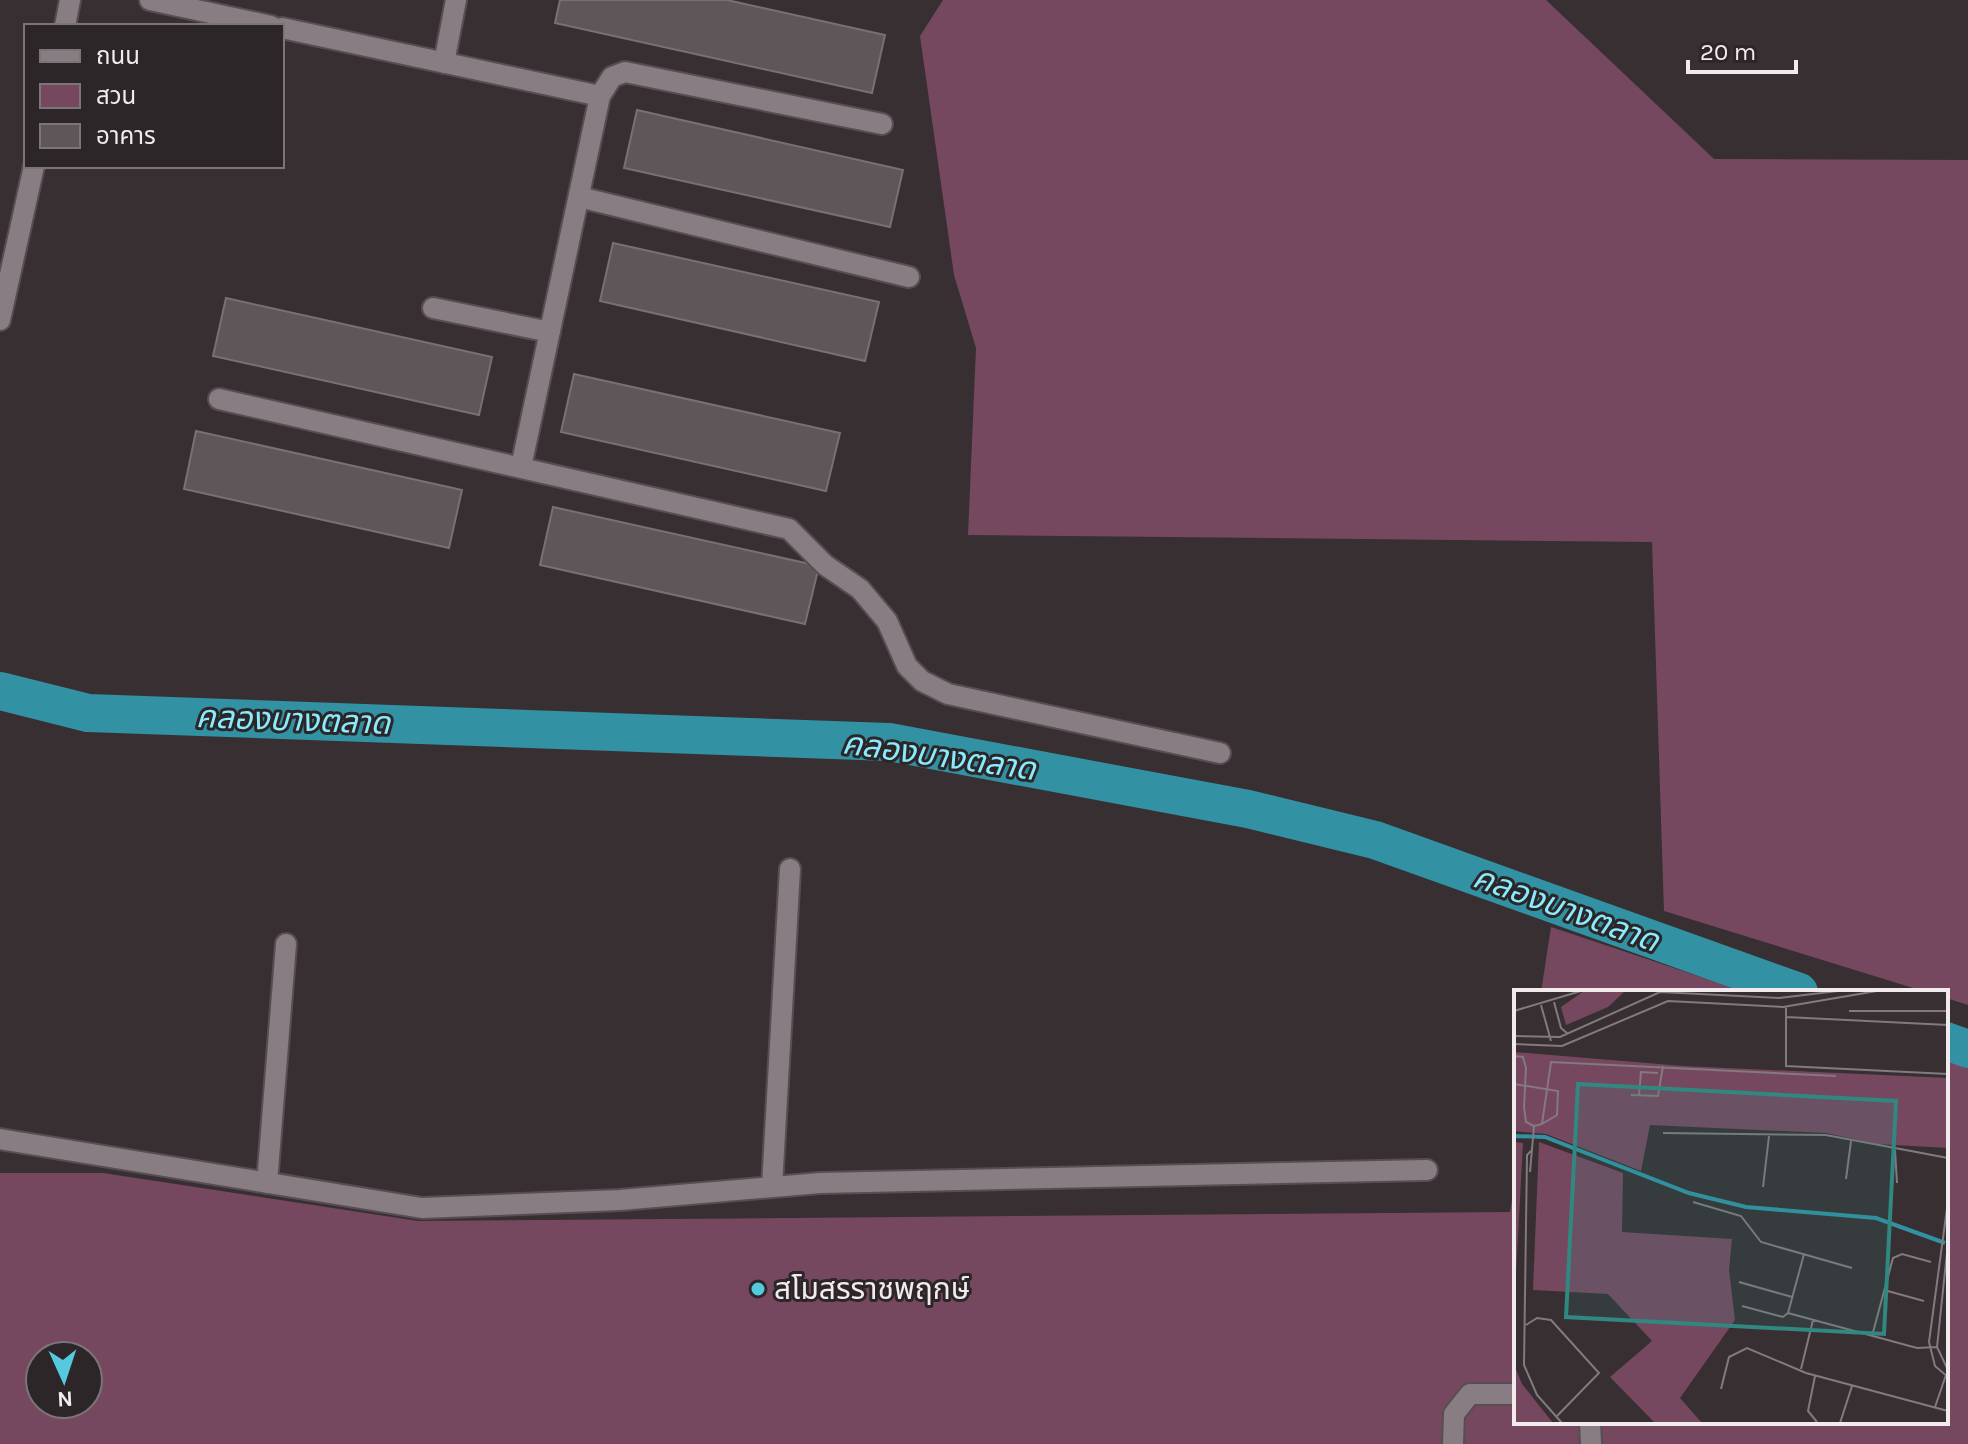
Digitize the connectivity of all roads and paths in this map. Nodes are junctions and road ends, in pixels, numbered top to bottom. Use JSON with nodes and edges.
{"nodes":[{"id":1,"x":70,"y":0,"type":"edge"},
{"id":2,"x":150,"y":0,"type":"edge"},
{"id":3,"x":456,"y":0,"type":"edge"},
{"id":4,"x":65,"y":24,"type":"edge"},
{"id":5,"x":262,"y":24,"type":"edge"},
{"id":6,"x":284,"y":28,"type":"edge"},
{"id":7,"x":444,"y":63,"type":"junction"},
{"id":8,"x":600,"y":96,"type":"junction"},
{"id":9,"x":882,"y":124,"type":"dead end"},
{"id":10,"x":33,"y":168,"type":"edge"},
{"id":11,"x":579,"y":197,"type":"junction"},
{"id":12,"x":5,"y":272,"type":"edge"},
{"id":13,"x":909,"y":277,"type":"dead end"},
{"id":14,"x":433,"y":308,"type":"dead end"},
{"id":15,"x":0,"y":320,"type":"edge"},
{"id":16,"x":550,"y":332,"type":"junction"},
{"id":17,"x":219,"y":399,"type":"dead end"},
{"id":18,"x":521,"y":467,"type":"junction"},
{"id":19,"x":1220,"y":753,"type":"dead end"},
{"id":20,"x":790,"y":869,"type":"dead end"},
{"id":21,"x":286,"y":944,"type":"dead end"},
{"id":22,"x":0,"y":1139,"type":"edge"},
{"id":23,"x":1427,"y":1170,"type":"dead end"},
{"id":24,"x":267,"y":1183,"type":"junction"},
{"id":25,"x":772,"y":1186,"type":"junction"},
{"id":26,"x":1514,"y":1394,"type":"edge"},
{"id":27,"x":1590,"y":1424,"type":"edge"},
{"id":28,"x":1453,"y":1444,"type":"edge"},
{"id":29,"x":1591,"y":1444,"type":"edge"}],
"edges":[{"from":1,"to":4,"type":"street"},
{"from":2,"to":5,"type":"street"},
{"from":3,"to":7,"type":"street"},
{"from":6,"to":7,"type":"street"},
{"from":7,"to":8,"type":"street"},
{"from":8,"to":9,"type":"street"},
{"from":8,"to":11,"type":"street"},
{"from":10,"to":12,"type":"street"},
{"from":11,"to":13,"type":"street"},
{"from":11,"to":16,"type":"street"},
{"from":12,"to":15,"type":"street"},
{"from":14,"to":16,"type":"street"},
{"from":16,"to":18,"type":"street"},
{"from":17,"to":18,"type":"street"},
{"from":18,"to":19,"type":"street"},
{"from":20,"to":25,"type":"street"},
{"from":21,"to":24,"type":"street"},
{"from":22,"to":24,"type":"street"},
{"from":23,"to":25,"type":"street"},
{"from":24,"to":25,"type":"street"},
{"from":26,"to":28,"type":"street"},
{"from":27,"to":29,"type":"street"}]}
